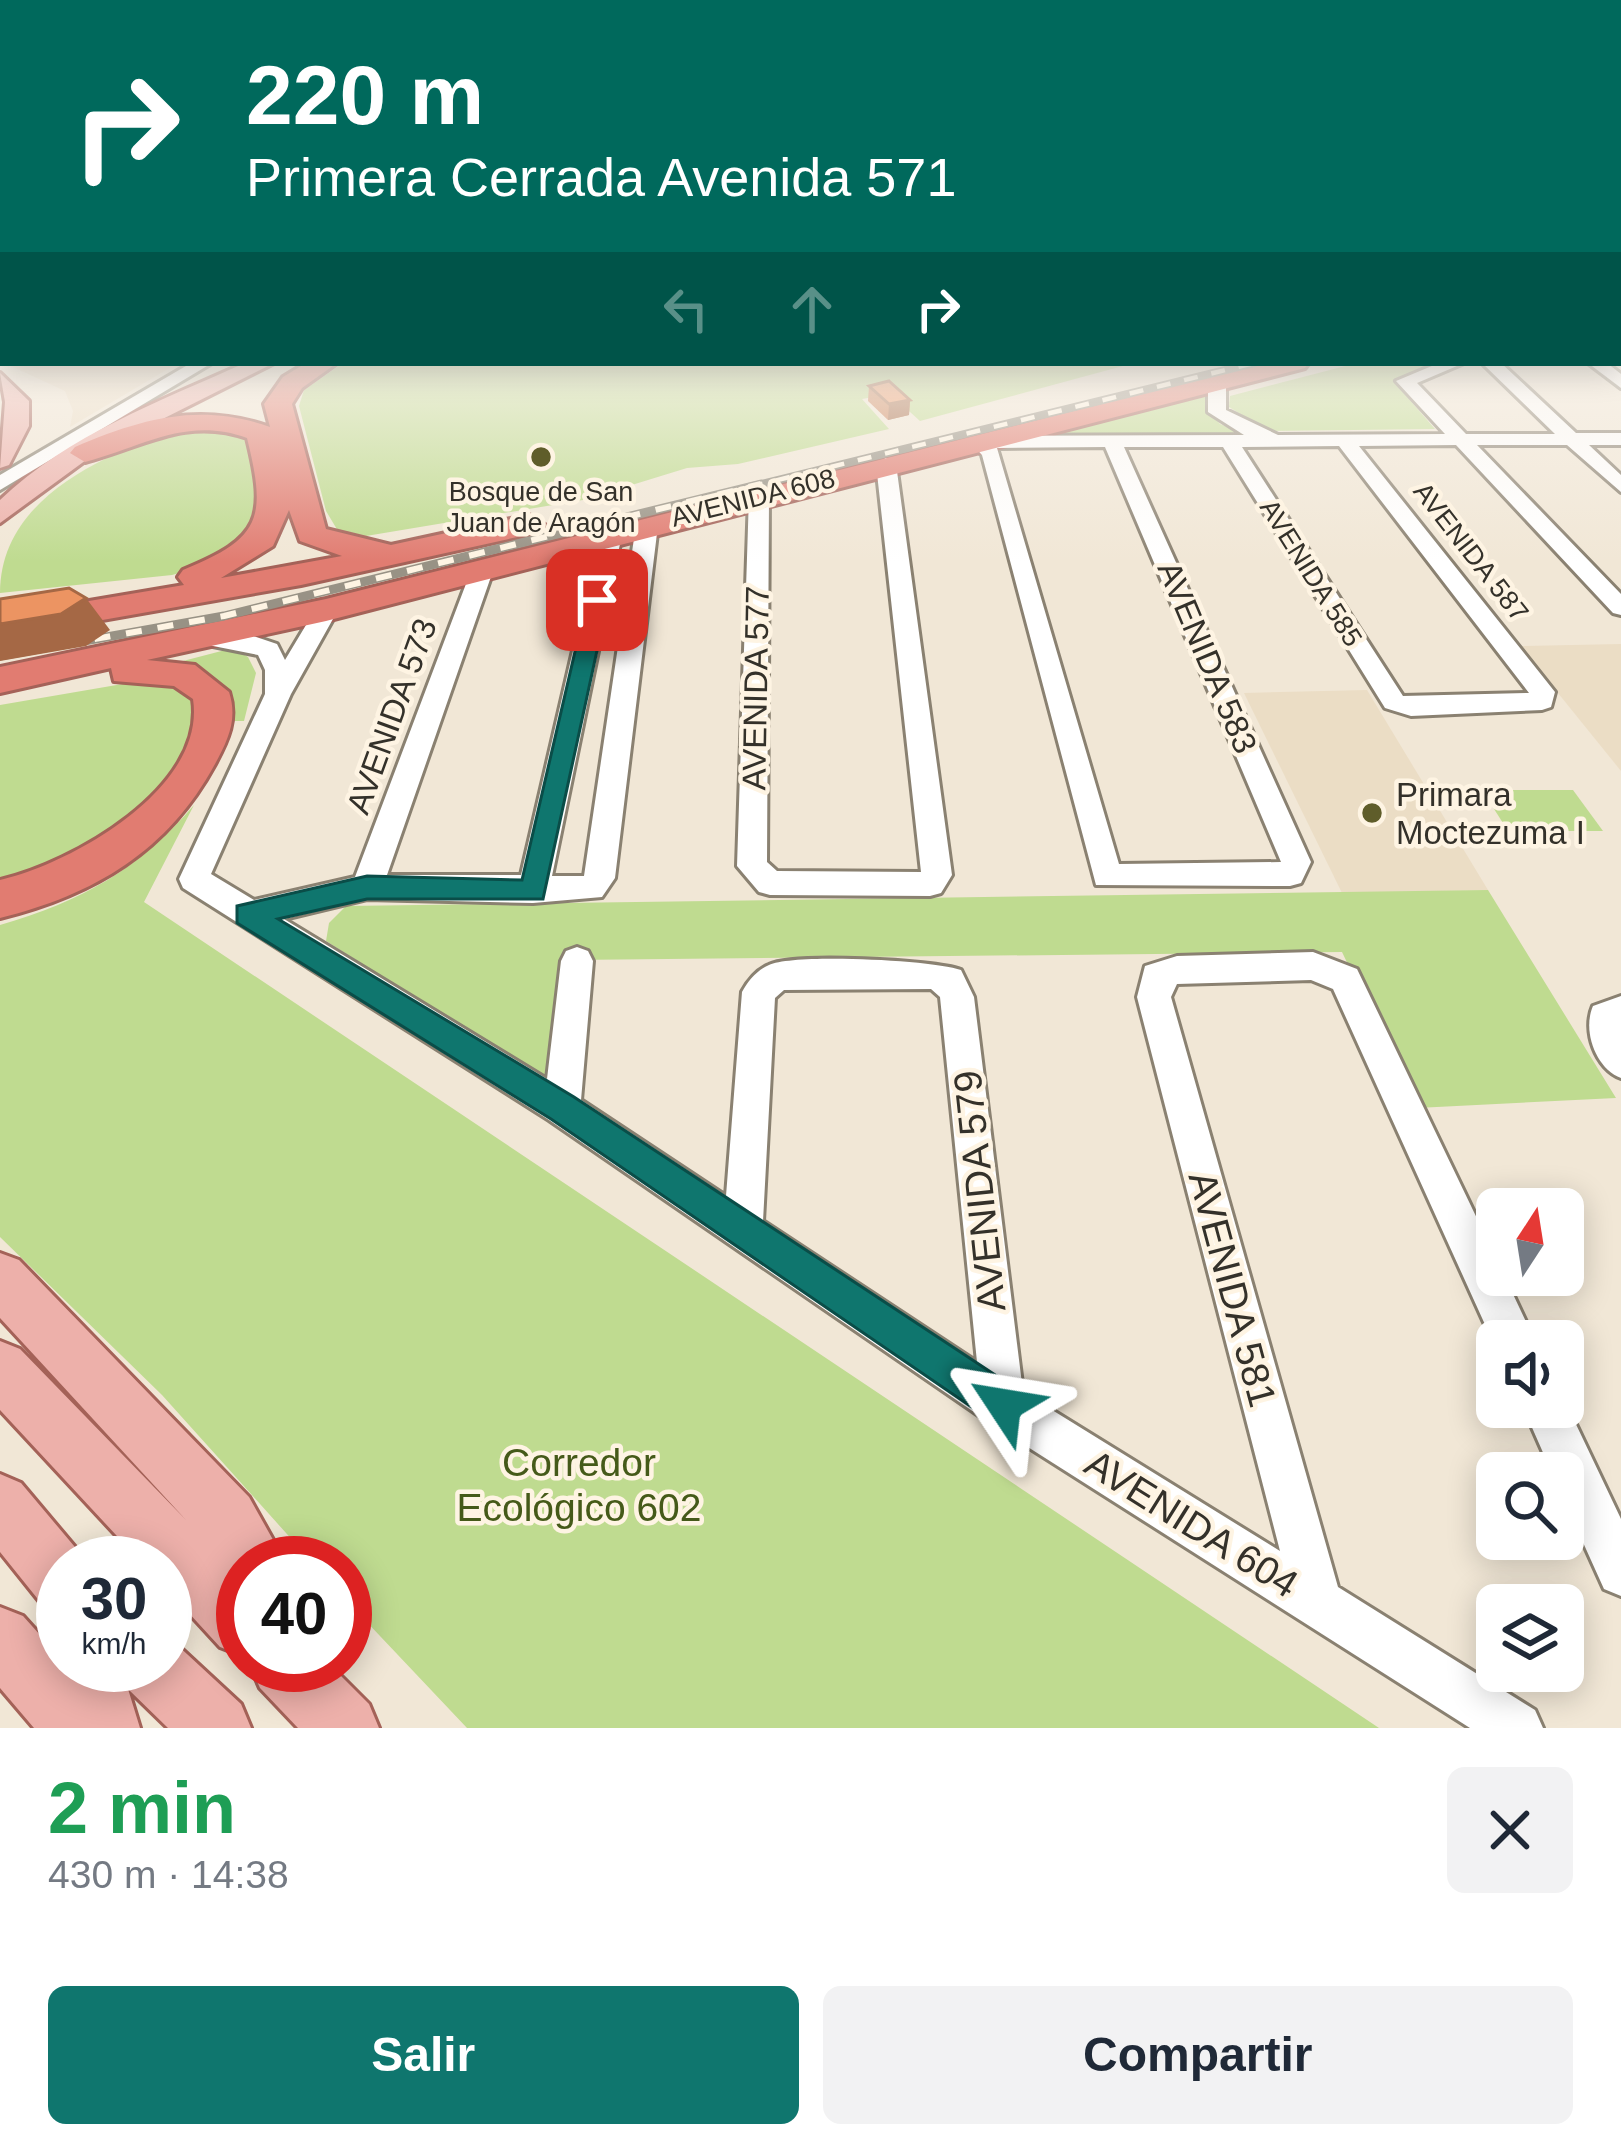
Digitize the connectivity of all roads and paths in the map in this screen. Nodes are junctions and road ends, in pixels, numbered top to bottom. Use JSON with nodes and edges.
{"nodes":[{"id":1,"x":17,"y":401,"type":"edge"},
{"id":2,"x":139,"y":401,"type":"edge"},
{"id":3,"x":189,"y":401,"type":"edge"},
{"id":4,"x":280,"y":401,"type":"edge"},
{"id":5,"x":1084,"y":401,"type":"edge"},
{"id":6,"x":1116,"y":401,"type":"edge"},
{"id":7,"x":1214,"y":401,"type":"edge"},
{"id":8,"x":1424,"y":401,"type":"edge"},
{"id":9,"x":1530,"y":401,"type":"edge"},
{"id":10,"x":1621,"y":439,"type":"edge"},
{"id":11,"x":1571,"y":440,"type":"junction"},
{"id":12,"x":1464,"y":441,"type":"junction"},
{"id":13,"x":980,"y":442,"type":"junction"},
{"id":14,"x":1346,"y":442,"type":"junction"},
{"id":15,"x":1230,"y":443,"type":"junction"},
{"id":16,"x":1298,"y":443,"type":"junction"},
{"id":17,"x":1113,"y":444,"type":"junction"},
{"id":18,"x":85,"y":453,"type":"junction"},
{"id":19,"x":0,"y":460,"type":"edge"},
{"id":20,"x":886,"y":464,"type":"junction"},
{"id":21,"x":0,"y":484,"type":"edge"},
{"id":22,"x":1621,"y":486,"type":"edge"},
{"id":23,"x":759,"y":496,"type":"junction"},
{"id":24,"x":0,"y":515,"type":"edge"},
{"id":25,"x":647,"y":525,"type":"junction"},
{"id":26,"x":611,"y":534,"type":"junction"},
{"id":27,"x":451,"y":544,"type":"junction"},
{"id":28,"x":484,"y":568,"type":"junction"},
{"id":29,"x":1621,"y":608,"type":"edge"},
{"id":30,"x":110,"y":609,"type":"junction"},
{"id":31,"x":326,"y":610,"type":"junction"},
{"id":32,"x":0,"y":627,"type":"edge"},
{"id":33,"x":207,"y":638,"type":"junction"},
{"id":34,"x":11,"y":678,"type":"edge"},
{"id":35,"x":278,"y":694,"type":"junction"},
{"id":36,"x":1394,"y":701,"type":"joint"},
{"id":37,"x":367,"y":887,"type":"junction"},
{"id":38,"x":533,"y":891,"type":"junction"},
{"id":39,"x":0,"y":899,"type":"edge"},
{"id":40,"x":247,"y":915,"type":"junction"},
{"id":41,"x":578,"y":961,"type":"dead end"},
{"id":42,"x":1613,"y":1014,"type":"edge"},
{"id":43,"x":1621,"y":1062,"type":"edge"},
{"id":44,"x":562,"y":1108,"type":"junction"},
{"id":45,"x":743,"y":1233,"type":"junction"},
{"id":46,"x":0,"y":1280,"type":"edge"},
{"id":47,"x":1504,"y":1320,"type":"edge"},
{"id":48,"x":0,"y":1369,"type":"edge"},
{"id":49,"x":1004,"y":1405,"type":"junction"},
{"id":50,"x":1555,"y":1428,"type":"edge"},
{"id":51,"x":9,"y":1514,"type":"edge"},
{"id":52,"x":238,"y":1536,"type":"edge"},
{"id":53,"x":36,"y":1548,"type":"edge"},
{"id":54,"x":1621,"y":1572,"type":"edge"},
{"id":55,"x":216,"y":1596,"type":"edge"},
{"id":56,"x":1317,"y":1600,"type":"junction"},
{"id":57,"x":0,"y":1639,"type":"edge"},
{"id":58,"x":96,"y":1692,"type":"edge"},
{"id":59,"x":179,"y":1692,"type":"edge"},
{"id":60,"x":79,"y":1728,"type":"edge"},
{"id":61,"x":106,"y":1728,"type":"edge"},
{"id":62,"x":217,"y":1728,"type":"edge"},
{"id":63,"x":1516,"y":1728,"type":"edge"}],
"edges":[{"from":1,"to":19,"type":"main road"},
{"from":2,"to":21,"type":"street"},
{"from":3,"to":18,"type":"main road"},
{"from":4,"to":27,"type":"highway"},
{"from":5,"to":27,"type":"highway","name":"AVENIDA 608"},
{"from":6,"to":13,"type":"highway","name":"AVENIDA 608"},
{"from":7,"to":16,"type":"street"},
{"from":8,"to":12,"type":"street"},
{"from":9,"to":11,"type":"street"},
{"from":10,"to":11,"type":"street"},
{"from":11,"to":12,"type":"street"},
{"from":11,"to":22,"type":"street"},
{"from":12,"to":14,"type":"street"},
{"from":12,"to":29,"type":"street"},
{"from":13,"to":17,"type":"street"},
{"from":13,"to":17,"type":"street","name":"AVENIDA 583"},
{"from":13,"to":20,"type":"highway","name":"AVENIDA 608"},
{"from":14,"to":16,"type":"street"},
{"from":14,"to":36,"type":"street","name":"AVENIDA 587"},
{"from":15,"to":16,"type":"street"},
{"from":15,"to":17,"type":"street"},
{"from":15,"to":36,"type":"street","name":"AVENIDA 585"},
{"from":18,"to":24,"type":"main road"},
{"from":18,"to":30,"type":"highway"},
{"from":20,"to":23,"type":"highway","name":"AVENIDA 608"},
{"from":20,"to":23,"type":"street","name":"AVENIDA 577"},
{"from":23,"to":25,"type":"highway","name":"AVENIDA 608"},
{"from":25,"to":26,"type":"highway","name":"AVENIDA 608"},
{"from":25,"to":38,"type":"street"},
{"from":26,"to":28,"type":"highway","name":"AVENIDA 608"},
{"from":26,"to":38,"type":"street"},
{"from":27,"to":30,"type":"highway","name":"AVENIDA 608"},
{"from":28,"to":31,"type":"highway","name":"AVENIDA 608"},
{"from":28,"to":37,"type":"street","name":"AVENIDA 573"},
{"from":30,"to":32,"type":"highway","name":"AVENIDA 608"},
{"from":31,"to":33,"type":"highway","name":"AVENIDA 608"},
{"from":31,"to":35,"type":"street","name":"AVENIDA 604"},
{"from":33,"to":34,"type":"highway","name":"AVENIDA 608"},
{"from":33,"to":35,"type":"street"},
{"from":34,"to":39,"type":"highway"},
{"from":35,"to":40,"type":"street","name":"AVENIDA 604"},
{"from":37,"to":38,"type":"street"},
{"from":37,"to":40,"type":"street"},
{"from":40,"to":44,"type":"street","name":"AVENIDA 604"},
{"from":41,"to":44,"type":"street"},
{"from":42,"to":43,"type":"street"},
{"from":44,"to":45,"type":"street","name":"AVENIDA 604"},
{"from":45,"to":49,"type":"street","name":"AVENIDA 604"},
{"from":45,"to":49,"type":"street","name":"AVENIDA 579"},
{"from":46,"to":52,"type":"main road"},
{"from":47,"to":56,"type":"street","name":"AVENIDA 581"},
{"from":48,"to":55,"type":"main road"},
{"from":49,"to":56,"type":"street","name":"AVENIDA 604"},
{"from":50,"to":54,"type":"street"},
{"from":51,"to":53,"type":"main road"},
{"from":56,"to":63,"type":"street","name":"AVENIDA 604"},
{"from":57,"to":60,"type":"main road"},
{"from":58,"to":61,"type":"main road"},
{"from":59,"to":62,"type":"main road"}]}
